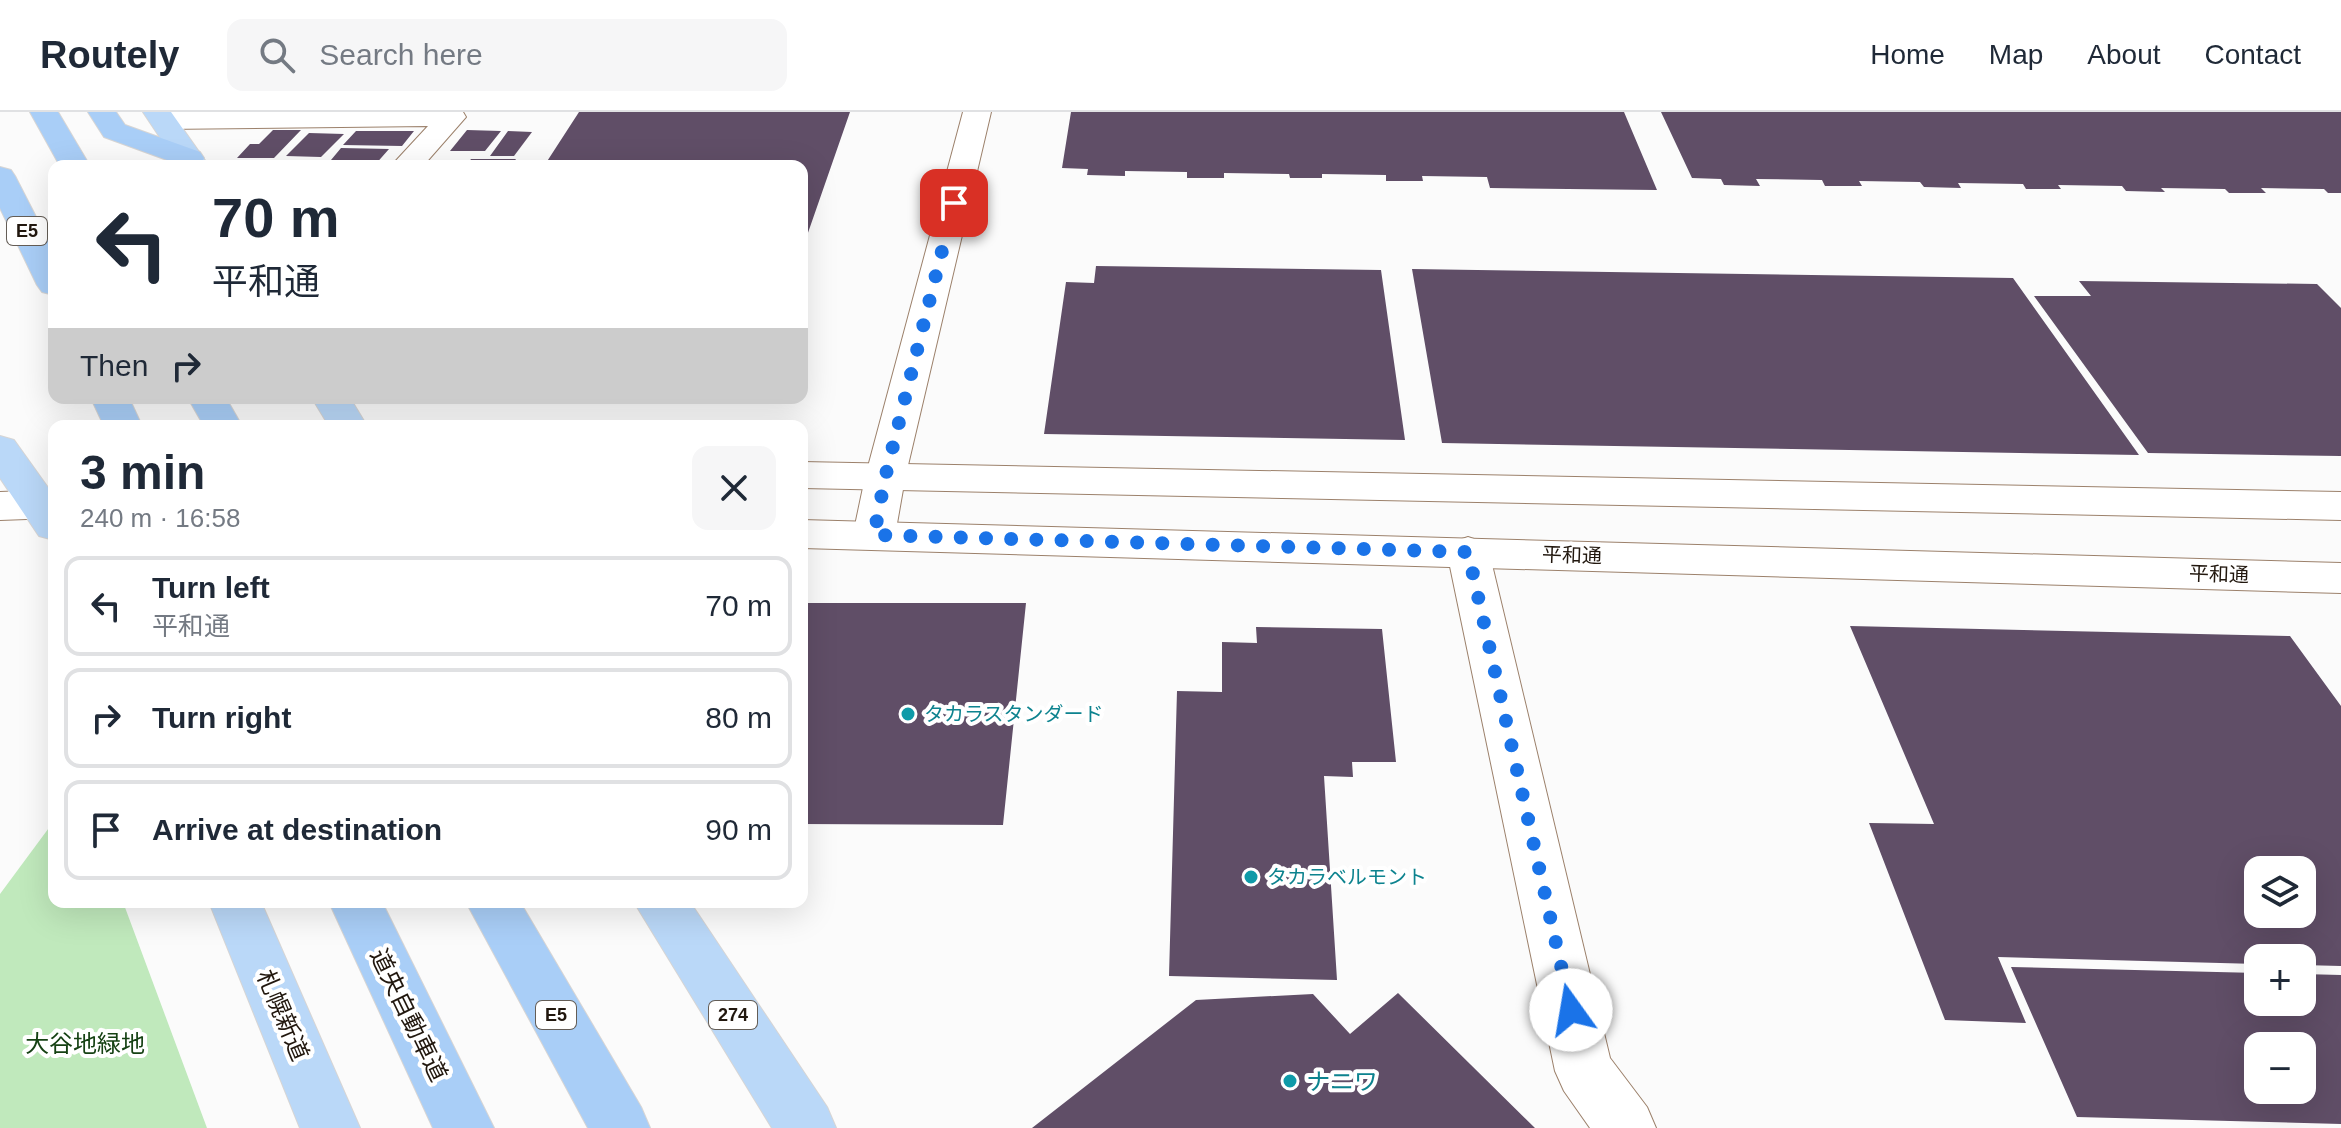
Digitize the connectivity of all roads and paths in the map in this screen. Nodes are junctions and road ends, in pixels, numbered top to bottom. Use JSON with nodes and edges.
{"nodes":[{"id":1,"x":44,"y":112,"type":"edge"},
{"id":2,"x":102,"y":112,"type":"edge"},
{"id":3,"x":977,"y":112,"type":"edge"},
{"id":4,"x":160,"y":116,"type":"edge"},
{"id":5,"x":72,"y":160,"type":"edge"},
{"id":6,"x":187,"y":160,"type":"edge"},
{"id":7,"x":191,"y":160,"type":"edge"},
{"id":8,"x":412,"y":160,"type":"edge"},
{"id":9,"x":0,"y":176,"type":"edge"},
{"id":10,"x":48,"y":273,"type":"edge"},
{"id":11,"x":0,"y":449,"type":"edge"},
{"id":12,"x":808,"y":475,"type":"edge"},
{"id":13,"x":885,"y":478,"type":"junction"},
{"id":14,"x":2341,"y":506,"type":"edge"},
{"id":15,"x":40,"y":510,"type":"edge"},
{"id":16,"x":808,"y":534,"type":"edge"},
{"id":17,"x":874,"y":535,"type":"junction"},
{"id":18,"x":1468,"y":552,"type":"junction"},
{"id":19,"x":2341,"y":578,"type":"edge"},
{"id":20,"x":238,"y":908,"type":"edge"},
{"id":21,"x":358,"y":908,"type":"edge"},
{"id":22,"x":495,"y":908,"type":"edge"},
{"id":23,"x":664,"y":908,"type":"edge"},
{"id":24,"x":330,"y":1128,"type":"edge"},
{"id":25,"x":464,"y":1128,"type":"edge"},
{"id":26,"x":620,"y":1128,"type":"edge"},
{"id":27,"x":806,"y":1128,"type":"edge"},
{"id":28,"x":1626,"y":1128,"type":"edge"}],
"edges":[{"from":1,"to":5,"type":"highway"},
{"from":2,"to":6,"type":"highway"},
{"from":3,"to":13,"type":"street"},
{"from":4,"to":7,"type":"highway"},
{"from":4,"to":8,"type":"street"},
{"from":9,"to":10,"type":"highway","number":"E5"},
{"from":11,"to":15,"type":"highway"},
{"from":12,"to":13,"type":"street"},
{"from":13,"to":14,"type":"street"},
{"from":13,"to":17,"type":"street"},
{"from":16,"to":17,"type":"street","name":"平和通"},
{"from":17,"to":18,"type":"street","name":"平和通"},
{"from":18,"to":19,"type":"street","name":"平和通"},
{"from":18,"to":28,"type":"street"},
{"from":20,"to":24,"type":"highway","name":"札幌新道"},
{"from":21,"to":25,"type":"highway","name":"道央自動車道"},
{"from":22,"to":26,"type":"highway","number":"E5"},
{"from":23,"to":27,"type":"highway","number":"274"}]}
